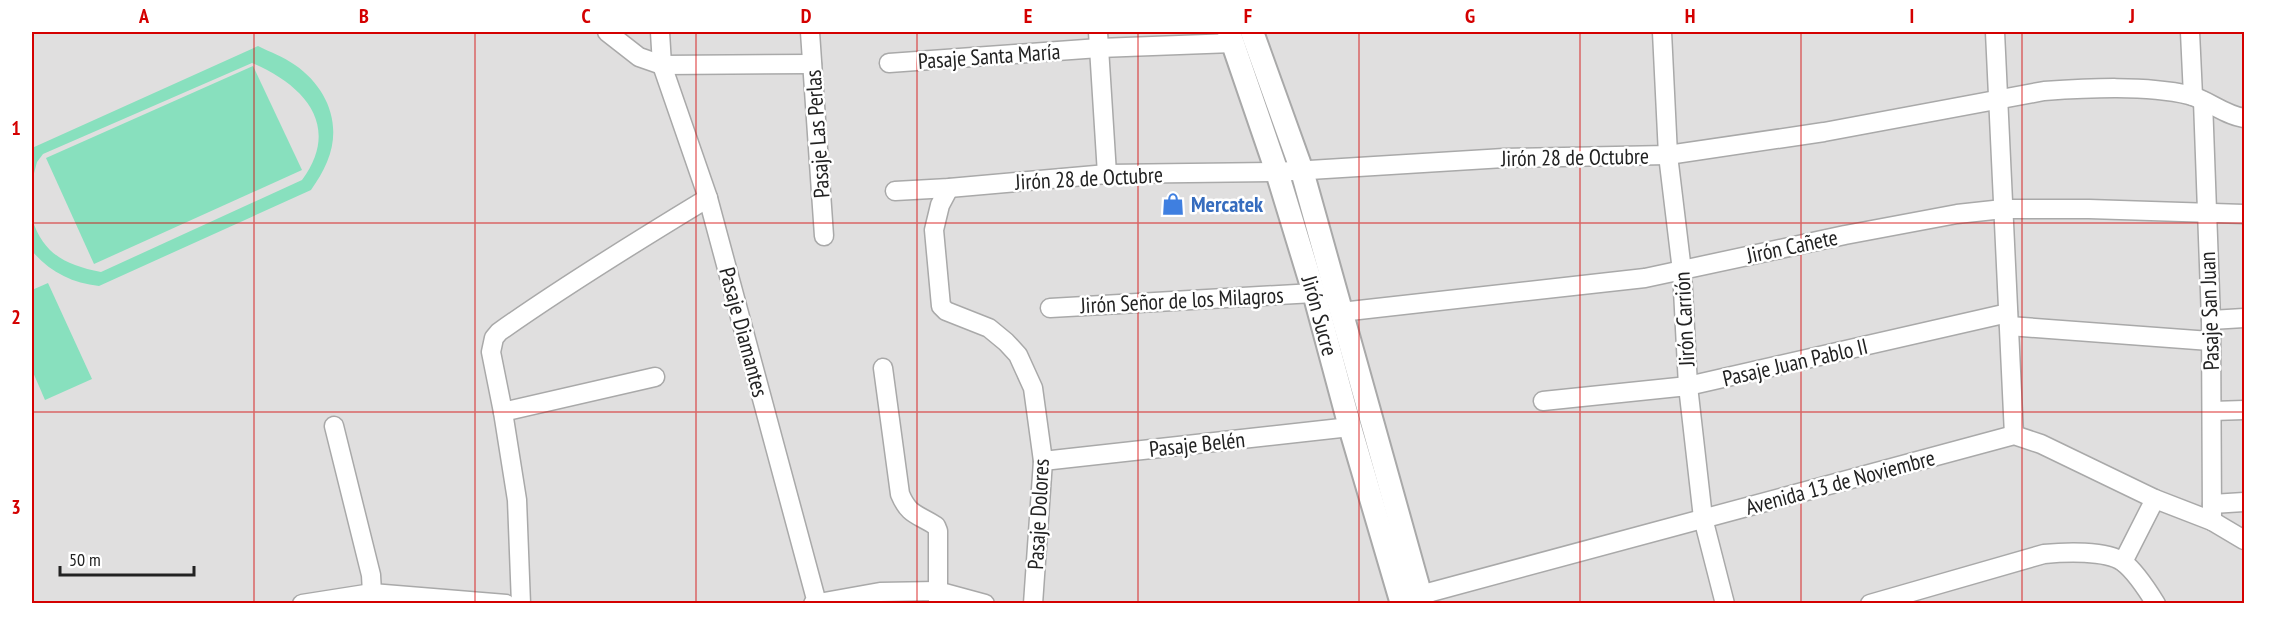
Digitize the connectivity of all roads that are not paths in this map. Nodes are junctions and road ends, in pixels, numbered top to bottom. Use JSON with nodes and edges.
{"nodes":[{"id":1,"x":608,"y":32,"type":"edge"},
{"id":2,"x":660,"y":32,"type":"edge"},
{"id":3,"x":810,"y":32,"type":"edge"},
{"id":4,"x":1252,"y":32,"type":"edge"},
{"id":5,"x":1662,"y":32,"type":"edge"},
{"id":6,"x":1995,"y":32,"type":"edge"},
{"id":7,"x":2190,"y":32,"type":"edge"},
{"id":8,"x":1231,"y":37,"type":"edge"},
{"id":9,"x":1098,"y":40,"type":"edge"},
{"id":10,"x":889,"y":63,"type":"dead end"},
{"id":11,"x":812,"y":64,"type":"junction"},
{"id":12,"x":662,"y":65,"type":"junction"},
{"id":13,"x":2198,"y":99,"type":"junction"},
{"id":14,"x":2000,"y":100,"type":"junction"},
{"id":15,"x":2244,"y":118,"type":"edge"},
{"id":16,"x":1668,"y":155,"type":"junction"},
{"id":17,"x":1302,"y":171,"type":"junction"},
{"id":18,"x":1277,"y":172,"type":"junction"},
{"id":19,"x":1107,"y":174,"type":"junction"},
{"id":20,"x":949,"y":188,"type":"junction"},
{"id":21,"x":895,"y":191,"type":"dead end"},
{"id":22,"x":708,"y":198,"type":"junction"},
{"id":23,"x":2003,"y":209,"type":"junction"},
{"id":24,"x":2206,"y":212,"type":"junction"},
{"id":25,"x":2244,"y":214,"type":"edge"},
{"id":26,"x":824,"y":236,"type":"dead end"},
{"id":27,"x":1682,"y":271,"type":"junction"},
{"id":28,"x":1314,"y":293,"type":"junction"},
{"id":29,"x":1050,"y":308,"type":"dead end"},
{"id":30,"x":1341,"y":312,"type":"junction"},
{"id":31,"x":2244,"y":318,"type":"edge"},
{"id":32,"x":2008,"y":319,"type":"junction"},
{"id":33,"x":2211,"y":320,"type":"junction"},
{"id":34,"x":2210,"y":341,"type":"junction"},
{"id":35,"x":883,"y":368,"type":"dead end"},
{"id":36,"x":655,"y":377,"type":"dead end"},
{"id":37,"x":1688,"y":386,"type":"junction"},
{"id":38,"x":1543,"y":401,"type":"dead end"},
{"id":39,"x":2244,"y":410,"type":"edge"},
{"id":40,"x":2212,"y":411,"type":"junction"},
{"id":41,"x":503,"y":412,"type":"junction"},
{"id":42,"x":334,"y":426,"type":"dead end"},
{"id":43,"x":1350,"y":427,"type":"junction"},
{"id":44,"x":2014,"y":435,"type":"junction"},
{"id":45,"x":1043,"y":461,"type":"junction"},
{"id":46,"x":2155,"y":500,"type":"junction"},
{"id":47,"x":2244,"y":502,"type":"edge"},
{"id":48,"x":2212,"y":513,"type":"junction"},
{"id":49,"x":1703,"y":518,"type":"junction"},
{"id":50,"x":2244,"y":540,"type":"edge"},
{"id":51,"x":2123,"y":562,"type":"junction"},
{"id":52,"x":372,"y":593,"type":"junction"},
{"id":53,"x":938,"y":597,"type":"edge"},
{"id":54,"x":1415,"y":601,"type":"edge"},
{"id":55,"x":302,"y":603,"type":"edge"},
{"id":56,"x":507,"y":603,"type":"edge"},
{"id":57,"x":521,"y":603,"type":"edge"},
{"id":58,"x":815,"y":603,"type":"edge"},
{"id":59,"x":985,"y":603,"type":"edge"},
{"id":60,"x":1032,"y":603,"type":"edge"},
{"id":61,"x":1725,"y":603,"type":"edge"},
{"id":62,"x":1870,"y":603,"type":"edge"},
{"id":63,"x":2156,"y":603,"type":"edge"}],
"edges":[{"from":1,"to":12,"type":"street"},
{"from":2,"to":12,"type":"street","name":"Pasaje Diamantes"},
{"from":3,"to":11,"type":"street","name":"Pasaje Las Perlas"},
{"from":4,"to":17,"type":"street","name":"Jirón Sucre"},
{"from":5,"to":16,"type":"street","name":"Jirón Carrión"},
{"from":6,"to":14,"type":"street"},
{"from":7,"to":13,"type":"street","name":"Pasaje San Juan"},
{"from":8,"to":9,"type":"street","name":"Pasaje Santa María"},
{"from":8,"to":18,"type":"street","name":"Jirón Sucre"},
{"from":9,"to":10,"type":"street","name":"Pasaje Santa María"},
{"from":9,"to":19,"type":"street"},
{"from":11,"to":12,"type":"street"},
{"from":11,"to":26,"type":"street","name":"Pasaje Las Perlas"},
{"from":12,"to":22,"type":"street","name":"Pasaje Diamantes"},
{"from":13,"to":14,"type":"street","name":"Jirón 28 de Octubre"},
{"from":13,"to":15,"type":"street","name":"Jirón 28 de Octubre"},
{"from":13,"to":24,"type":"street","name":"Pasaje San Juan"},
{"from":14,"to":16,"type":"street","name":"Jirón 28 de Octubre"},
{"from":14,"to":23,"type":"street"},
{"from":16,"to":17,"type":"street","name":"Jirón 28 de Octubre"},
{"from":16,"to":27,"type":"street","name":"Jirón Carrión"},
{"from":17,"to":18,"type":"street","name":"Jirón 28 de Octubre"},
{"from":17,"to":30,"type":"street","name":"Jirón Sucre"},
{"from":18,"to":19,"type":"street","name":"Jirón 28 de Octubre"},
{"from":18,"to":28,"type":"street","name":"Jirón Sucre"},
{"from":19,"to":20,"type":"street","name":"Jirón 28 de Octubre"},
{"from":20,"to":21,"type":"street","name":"Jirón 28 de Octubre"},
{"from":20,"to":45,"type":"street","name":"Pasaje Dolores"},
{"from":22,"to":41,"type":"street"},
{"from":22,"to":58,"type":"street","name":"Pasaje Diamantes"},
{"from":23,"to":24,"type":"street","name":"Jirón Cañete"},
{"from":23,"to":27,"type":"street","name":"Jirón Cañete"},
{"from":23,"to":32,"type":"street"},
{"from":24,"to":25,"type":"street","name":"Jirón Cañete"},
{"from":24,"to":33,"type":"street","name":"Pasaje San Juan"},
{"from":27,"to":30,"type":"street","name":"Jirón Cañete"},
{"from":27,"to":37,"type":"street","name":"Jirón Carrión"},
{"from":28,"to":29,"type":"street","name":"Jirón Señor de los Milagros"},
{"from":28,"to":43,"type":"street","name":"Jirón Sucre"},
{"from":30,"to":54,"type":"street","name":"Jirón Sucre"},
{"from":31,"to":33,"type":"street"},
{"from":32,"to":34,"type":"street","name":"Pasaje Juan Pablo II"},
{"from":32,"to":37,"type":"street","name":"Pasaje Juan Pablo II"},
{"from":32,"to":44,"type":"street"},
{"from":33,"to":34,"type":"street","name":"Pasaje San Juan"},
{"from":34,"to":40,"type":"street","name":"Pasaje San Juan"},
{"from":35,"to":53,"type":"street"},
{"from":36,"to":41,"type":"street"},
{"from":37,"to":38,"type":"street","name":"Pasaje Juan Pablo II"},
{"from":37,"to":49,"type":"street","name":"Jirón Carrión"},
{"from":39,"to":40,"type":"street"},
{"from":40,"to":48,"type":"street","name":"Pasaje San Juan"},
{"from":41,"to":57,"type":"street"},
{"from":42,"to":52,"type":"street"},
{"from":43,"to":45,"type":"street","name":"Pasaje Belén"},
{"from":43,"to":54,"type":"street","name":"Jirón Sucre"},
{"from":44,"to":46,"type":"street"},
{"from":44,"to":49,"type":"street","name":"Avenida 13 de Noviembre"},
{"from":45,"to":60,"type":"street","name":"Pasaje Dolores"},
{"from":46,"to":48,"type":"street"},
{"from":46,"to":51,"type":"street"},
{"from":47,"to":48,"type":"street"},
{"from":48,"to":50,"type":"street"},
{"from":49,"to":54,"type":"street","name":"Avenida 13 de Noviembre"},
{"from":49,"to":61,"type":"street","name":"Jirón Carrión"},
{"from":51,"to":62,"type":"street"},
{"from":51,"to":63,"type":"street"},
{"from":52,"to":55,"type":"street"},
{"from":52,"to":56,"type":"street"},
{"from":53,"to":58,"type":"street"},
{"from":53,"to":59,"type":"street"}]}
